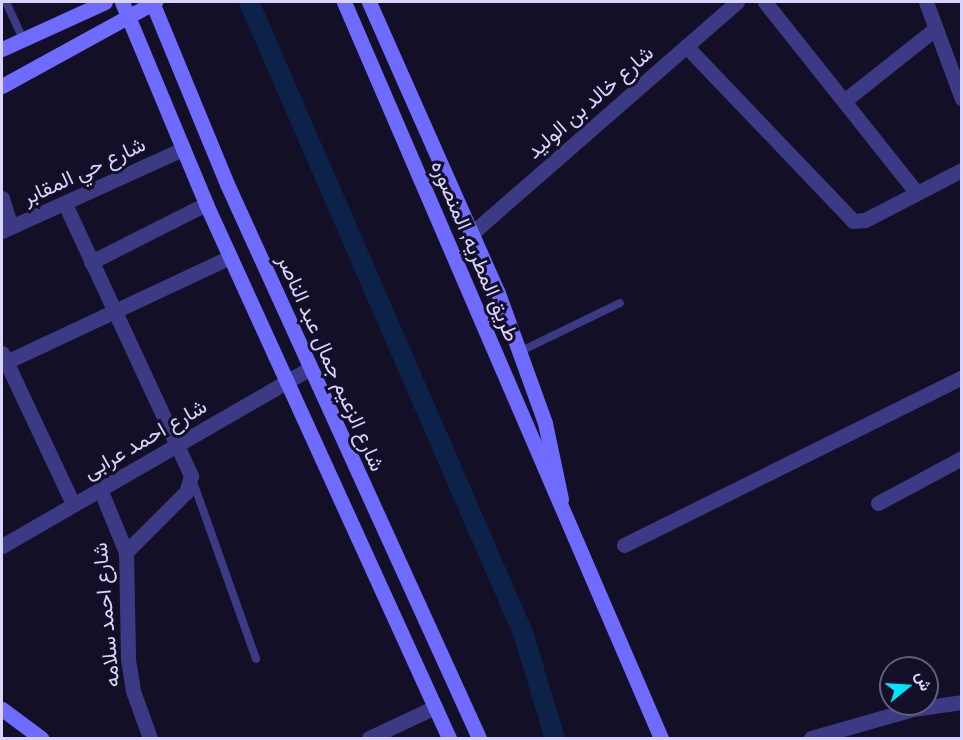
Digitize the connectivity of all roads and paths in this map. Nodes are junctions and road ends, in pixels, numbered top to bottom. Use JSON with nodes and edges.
{"nodes":[{"id":1,"x":6,"y":2,"type":"edge"},
{"id":2,"x":105,"y":2,"type":"edge"},
{"id":3,"x":122,"y":2,"type":"edge"},
{"id":4,"x":153,"y":2,"type":"edge"},
{"id":5,"x":344,"y":2,"type":"edge"},
{"id":6,"x":369,"y":2,"type":"edge"},
{"id":7,"x":737,"y":2,"type":"edge"},
{"id":8,"x":765,"y":2,"type":"edge"},
{"id":9,"x":926,"y":2,"type":"edge"},
{"id":10,"x":129,"y":19,"type":"junction"},
{"id":11,"x":936,"y":28,"type":"junction"},
{"id":12,"x":23,"y":39,"type":"junction"},
{"id":13,"x":686,"y":46,"type":"junction"},
{"id":14,"x":2,"y":49,"type":"edge"},
{"id":15,"x":2,"y":86,"type":"edge"},
{"id":16,"x":962,"y":99,"type":"edge"},
{"id":17,"x":844,"y":101,"type":"junction"},
{"id":18,"x":183,"y":149,"type":"junction"},
{"id":19,"x":962,"y":170,"type":"edge"},
{"id":20,"x":917,"y":193,"type":"junction"},
{"id":21,"x":2,"y":198,"type":"edge"},
{"id":22,"x":65,"y":204,"type":"junction"},
{"id":23,"x":206,"y":204,"type":"junction"},
{"id":24,"x":6,"y":229,"type":"edge"},
{"id":25,"x":471,"y":234,"type":"junction"},
{"id":26,"x":230,"y":257,"type":"junction"},
{"id":27,"x":91,"y":262,"type":"junction"},
{"id":28,"x":620,"y":303,"type":"dead end"},
{"id":29,"x":113,"y":312,"type":"junction"},
{"id":30,"x":519,"y":352,"type":"junction"},
{"id":31,"x":4,"y":358,"type":"edge"},
{"id":32,"x":310,"y":368,"type":"junction"},
{"id":33,"x":962,"y":377,"type":"edge"},
{"id":34,"x":286,"y":381,"type":"junction"},
{"id":35,"x":176,"y":444,"type":"junction"},
{"id":36,"x":962,"y":458,"type":"edge"},
{"id":37,"x":191,"y":476,"type":"junction"},
{"id":38,"x":100,"y":489,"type":"junction"},
{"id":39,"x":878,"y":503,"type":"dead end"},
{"id":40,"x":73,"y":504,"type":"junction"},
{"id":41,"x":563,"y":519,"type":"junction"},
{"id":42,"x":624,"y":545,"type":"dead end"},
{"id":43,"x":2,"y":546,"type":"edge"},
{"id":44,"x":126,"y":552,"type":"junction"},
{"id":45,"x":256,"y":659,"type":"dead end"},
{"id":46,"x":962,"y":702,"type":"edge"},
{"id":47,"x":435,"y":707,"type":"junction"},
{"id":48,"x":2,"y":709,"type":"edge"},
{"id":49,"x":41,"y":738,"type":"edge"},
{"id":50,"x":150,"y":738,"type":"edge"},
{"id":51,"x":369,"y":738,"type":"edge"},
{"id":52,"x":449,"y":738,"type":"edge"},
{"id":53,"x":478,"y":738,"type":"edge"},
{"id":54,"x":661,"y":738,"type":"edge"},
{"id":55,"x":811,"y":738,"type":"edge"}],
"edges":[{"from":1,"to":12,"type":"lane"},
{"from":2,"to":12,"type":"street"},
{"from":3,"to":10,"type":"street"},
{"from":4,"to":10,"type":"street"},
{"from":4,"to":32,"type":"street","name":"شارع الزعيم جمال عبد الناصر"},
{"from":5,"to":41,"type":"street","name":"طريق المطريه, المنصوره"},
{"from":6,"to":25,"type":"street","name":"طريق المطريه, المنصوره"},
{"from":7,"to":13,"type":"street","name":"شارع خالد بن الوليد"},
{"from":8,"to":17,"type":"street"},
{"from":9,"to":11,"type":"street"},
{"from":10,"to":15,"type":"street"},
{"from":10,"to":18,"type":"street"},
{"from":11,"to":16,"type":"street"},
{"from":11,"to":17,"type":"street"},
{"from":12,"to":14,"type":"street"},
{"from":13,"to":20,"type":"street"},
{"from":13,"to":25,"type":"street","name":"شارع خالد بن الوليد"},
{"from":17,"to":20,"type":"street"},
{"from":18,"to":22,"type":"street","name":"شارع حي المقابر"},
{"from":18,"to":23,"type":"street"},
{"from":19,"to":20,"type":"street"},
{"from":21,"to":24,"type":"street"},
{"from":22,"to":24,"type":"street","name":"شارع حي المقابر"},
{"from":22,"to":27,"type":"street"},
{"from":23,"to":26,"type":"street"},
{"from":23,"to":27,"type":"street"},
{"from":25,"to":30,"type":"street","name":"طريق المطريه, المنصوره"},
{"from":26,"to":29,"type":"street"},
{"from":26,"to":34,"type":"street"},
{"from":27,"to":29,"type":"street"},
{"from":28,"to":30,"type":"lane"},
{"from":29,"to":31,"type":"street"},
{"from":29,"to":35,"type":"street"},
{"from":30,"to":41,"type":"street","name":"طريق المطريه, المنصوره"},
{"from":31,"to":40,"type":"street"},
{"from":32,"to":34,"type":"street","name":"شارع احمد عرابى"},
{"from":32,"to":53,"type":"street","name":"شارع الزعيم جمال عبد الناصر"},
{"from":33,"to":42,"type":"street"},
{"from":34,"to":35,"type":"street","name":"شارع احمد عرابى"},
{"from":34,"to":47,"type":"street"},
{"from":35,"to":37,"type":"street"},
{"from":35,"to":38,"type":"street","name":"شارع احمد عرابى"},
{"from":36,"to":39,"type":"street"},
{"from":37,"to":44,"type":"street"},
{"from":37,"to":45,"type":"lane"},
{"from":38,"to":40,"type":"street","name":"شارع احمد عرابى"},
{"from":38,"to":44,"type":"street","name":"شارع احمد سلامه"},
{"from":40,"to":43,"type":"street","name":"شارع احمد عرابى"},
{"from":41,"to":54,"type":"street","name":"طريق المطريه, المنصوره"},
{"from":44,"to":50,"type":"street","name":"شارع احمد سلامه"},
{"from":46,"to":55,"type":"street"},
{"from":47,"to":51,"type":"street"},
{"from":47,"to":52,"type":"street"},
{"from":48,"to":49,"type":"street"}]}
